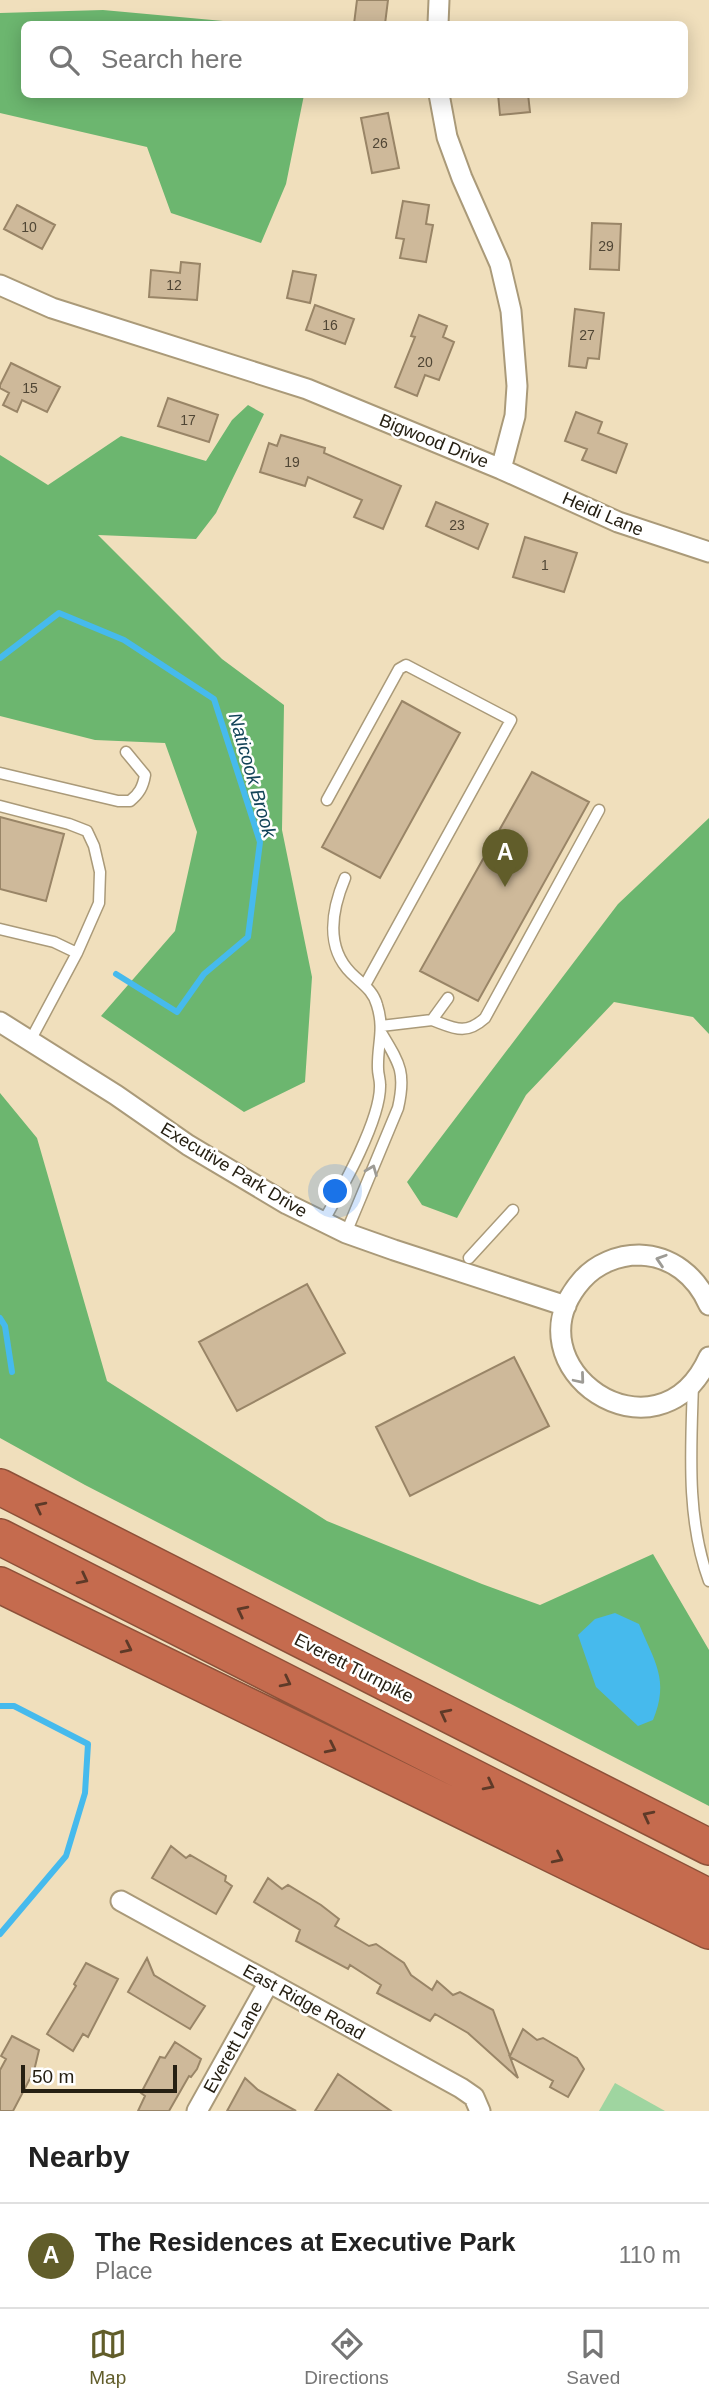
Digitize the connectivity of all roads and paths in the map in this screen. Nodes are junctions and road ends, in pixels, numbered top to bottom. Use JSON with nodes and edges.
{"nodes":[{"id":1,"x":439,"y":0,"type":"edge"},
{"id":2,"x":438,"y":21,"type":"edge"},
{"id":3,"x":440,"y":98,"type":"edge"},
{"id":4,"x":0,"y":285,"type":"edge"},
{"id":5,"x":501,"y":469,"type":"junction"},
{"id":6,"x":709,"y":552,"type":"edge"},
{"id":7,"x":126,"y":752,"type":"dead end"},
{"id":8,"x":0,"y":773,"type":"edge"},
{"id":9,"x":327,"y":800,"type":"dead end"},
{"id":10,"x":0,"y":806,"type":"edge"},
{"id":11,"x":599,"y":810,"type":"dead end"},
{"id":12,"x":345,"y":878,"type":"dead end"},
{"id":13,"x":0,"y":929,"type":"edge"},
{"id":14,"x":77,"y":953,"type":"junction"},
{"id":15,"x":365,"y":985,"type":"junction"},
{"id":16,"x":448,"y":998,"type":"dead end"},
{"id":17,"x":432,"y":1020,"type":"junction"},
{"id":18,"x":0,"y":1022,"type":"edge"},
{"id":19,"x":381,"y":1030,"type":"junction"},
{"id":20,"x":30,"y":1041,"type":"junction"},
{"id":21,"x":513,"y":1210,"type":"dead end"},
{"id":22,"x":323,"y":1222,"type":"junction"},
{"id":23,"x":346,"y":1233,"type":"junction"},
{"id":24,"x":469,"y":1258,"type":"dead end"},
{"id":25,"x":707,"y":1294,"type":"edge"},
{"id":26,"x":566,"y":1306,"type":"junction"},
{"id":27,"x":709,"y":1357,"type":"edge"},
{"id":28,"x":693,"y":1384,"type":"junction"},
{"id":29,"x":0,"y":1487,"type":"edge"},
{"id":30,"x":0,"y":1537,"type":"edge"},
{"id":31,"x":709,"y":1581,"type":"edge"},
{"id":32,"x":0,"y":1585,"type":"edge"},
{"id":33,"x":709,"y":1847,"type":"edge"},
{"id":34,"x":709,"y":1897,"type":"edge"},
{"id":35,"x":121,"y":1901,"type":"dead end"},
{"id":36,"x":709,"y":1931,"type":"edge"},
{"id":37,"x":269,"y":1982,"type":"junction"},
{"id":38,"x":197,"y":2111,"type":"edge"},
{"id":39,"x":480,"y":2111,"type":"edge"}],
"edges":[{"from":1,"to":2,"type":"street"},
{"from":3,"to":5,"type":"street","name":"Bigwood Drive"},
{"from":4,"to":5,"type":"street","name":"Bigwood Drive"},
{"from":5,"to":6,"type":"street","name":"Heidi Lane"},
{"from":7,"to":8,"type":"lane"},
{"from":9,"to":15,"type":"lane"},
{"from":10,"to":14,"type":"lane"},
{"from":11,"to":17,"type":"lane"},
{"from":12,"to":15,"type":"lane"},
{"from":13,"to":14,"type":"lane"},
{"from":14,"to":20,"type":"lane"},
{"from":15,"to":19,"type":"lane"},
{"from":16,"to":17,"type":"lane"},
{"from":17,"to":19,"type":"lane"},
{"from":18,"to":20,"type":"street","name":"Executive Park Drive"},
{"from":19,"to":22,"type":"lane"},
{"from":23,"to":19,"type":"lane","one_way":true},
{"from":20,"to":22,"type":"street","name":"Executive Park Drive"},
{"from":21,"to":24,"type":"lane"},
{"from":22,"to":23,"type":"street","name":"Executive Park Drive"},
{"from":23,"to":26,"type":"street","name":"Executive Park Drive"},
{"from":25,"to":26,"type":"street","one_way":true},
{"from":26,"to":28,"type":"street","one_way":true},
{"from":27,"to":28,"type":"street"},
{"from":28,"to":31,"type":"lane"},
{"from":33,"to":29,"type":"highway","name":"Everett Turnpike","one_way":true},
{"from":30,"to":34,"type":"highway","one_way":true},
{"from":32,"to":36,"type":"highway","one_way":true},
{"from":35,"to":37,"type":"street","name":"East Ridge Road"},
{"from":37,"to":38,"type":"street","name":"Everett Lane"},
{"from":37,"to":39,"type":"street","name":"East Ridge Road"}]}
